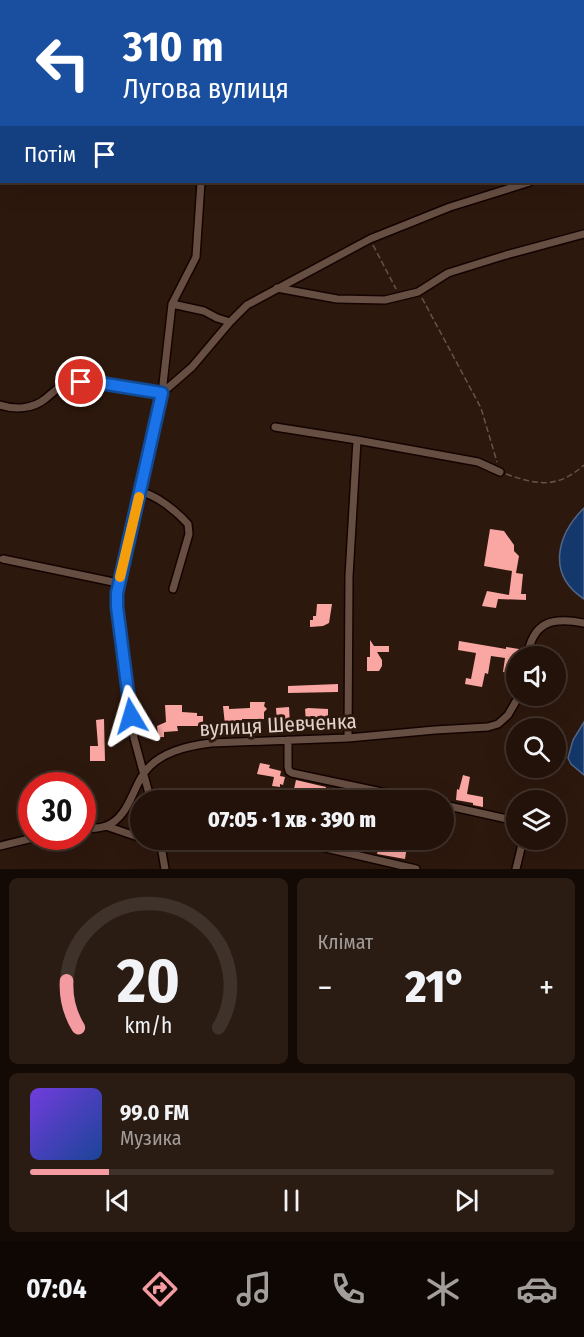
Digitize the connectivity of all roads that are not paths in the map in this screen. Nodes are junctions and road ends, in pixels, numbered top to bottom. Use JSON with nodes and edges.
{"nodes":[{"id":1,"x":201,"y":183,"type":"edge"},
{"id":2,"x":527,"y":183,"type":"edge"},
{"id":3,"x":584,"y":234,"type":"edge"},
{"id":4,"x":277,"y":288,"type":"junction"},
{"id":5,"x":172,"y":304,"type":"junction"},
{"id":6,"x":230,"y":322,"type":"junction"},
{"id":7,"x":162,"y":393,"type":"junction"},
{"id":8,"x":0,"y":405,"type":"edge"},
{"id":9,"x":275,"y":427,"type":"dead end"},
{"id":10,"x":357,"y":440,"type":"junction"},
{"id":11,"x":500,"y":472,"type":"road end"},
{"id":12,"x":140,"y":492,"type":"junction"},
{"id":13,"x":3,"y":559,"type":"dead end"},
{"id":14,"x":118,"y":583,"type":"junction"},
{"id":15,"x":173,"y":589,"type":"dead end"},
{"id":16,"x":584,"y":623,"type":"edge"},
{"id":17,"x":530,"y":646,"type":"edge"},
{"id":18,"x":515,"y":706,"type":"edge"},
{"id":19,"x":348,"y":738,"type":"junction"},
{"id":20,"x":288,"y":740,"type":"junction"},
{"id":21,"x":144,"y":774,"type":"junction"},
{"id":22,"x":148,"y":790,"type":"edge"},
{"id":23,"x":372,"y":790,"type":"edge"},
{"id":24,"x":454,"y":807,"type":"edge"},
{"id":25,"x":506,"y":819,"type":"edge"},
{"id":26,"x":106,"y":826,"type":"junction"},
{"id":27,"x":96,"y":827,"type":"edge"},
{"id":28,"x":130,"y":834,"type":"edge"},
{"id":29,"x":18,"y":842,"type":"edge"},
{"id":30,"x":0,"y":846,"type":"edge"},
{"id":31,"x":162,"y":850,"type":"edge"},
{"id":32,"x":334,"y":850,"type":"edge"},
{"id":33,"x":521,"y":850,"type":"edge"},
{"id":34,"x":165,"y":869,"type":"edge"},
{"id":35,"x":416,"y":869,"type":"edge"},
{"id":36,"x":516,"y":869,"type":"edge"}],
"edges":[{"from":1,"to":5,"type":"street"},
{"from":2,"to":4,"type":"street"},
{"from":3,"to":4,"type":"street"},
{"from":4,"to":6,"type":"street"},
{"from":5,"to":6,"type":"street"},
{"from":5,"to":7,"type":"street"},
{"from":6,"to":7,"type":"street"},
{"from":7,"to":8,"type":"street"},
{"from":7,"to":12,"type":"street"},
{"from":9,"to":10,"type":"street"},
{"from":10,"to":11,"type":"street"},
{"from":10,"to":19,"type":"street"},
{"from":12,"to":14,"type":"street"},
{"from":12,"to":15,"type":"street"},
{"from":13,"to":14,"type":"street"},
{"from":14,"to":21,"type":"street"},
{"from":16,"to":17,"type":"street"},
{"from":18,"to":19,"type":"street","name":"вулиця Шевченка"},
{"from":19,"to":20,"type":"street","name":"вулиця Шевченка"},
{"from":20,"to":21,"type":"street","name":"вулиця Шевченка"},
{"from":20,"to":23,"type":"street"},
{"from":21,"to":22,"type":"street"},
{"from":21,"to":26,"type":"street"},
{"from":24,"to":25,"type":"street"},
{"from":26,"to":27,"type":"street"},
{"from":26,"to":28,"type":"street"},
{"from":29,"to":30,"type":"street"},
{"from":31,"to":34,"type":"street"},
{"from":32,"to":35,"type":"street"},
{"from":33,"to":36,"type":"street"}]}
